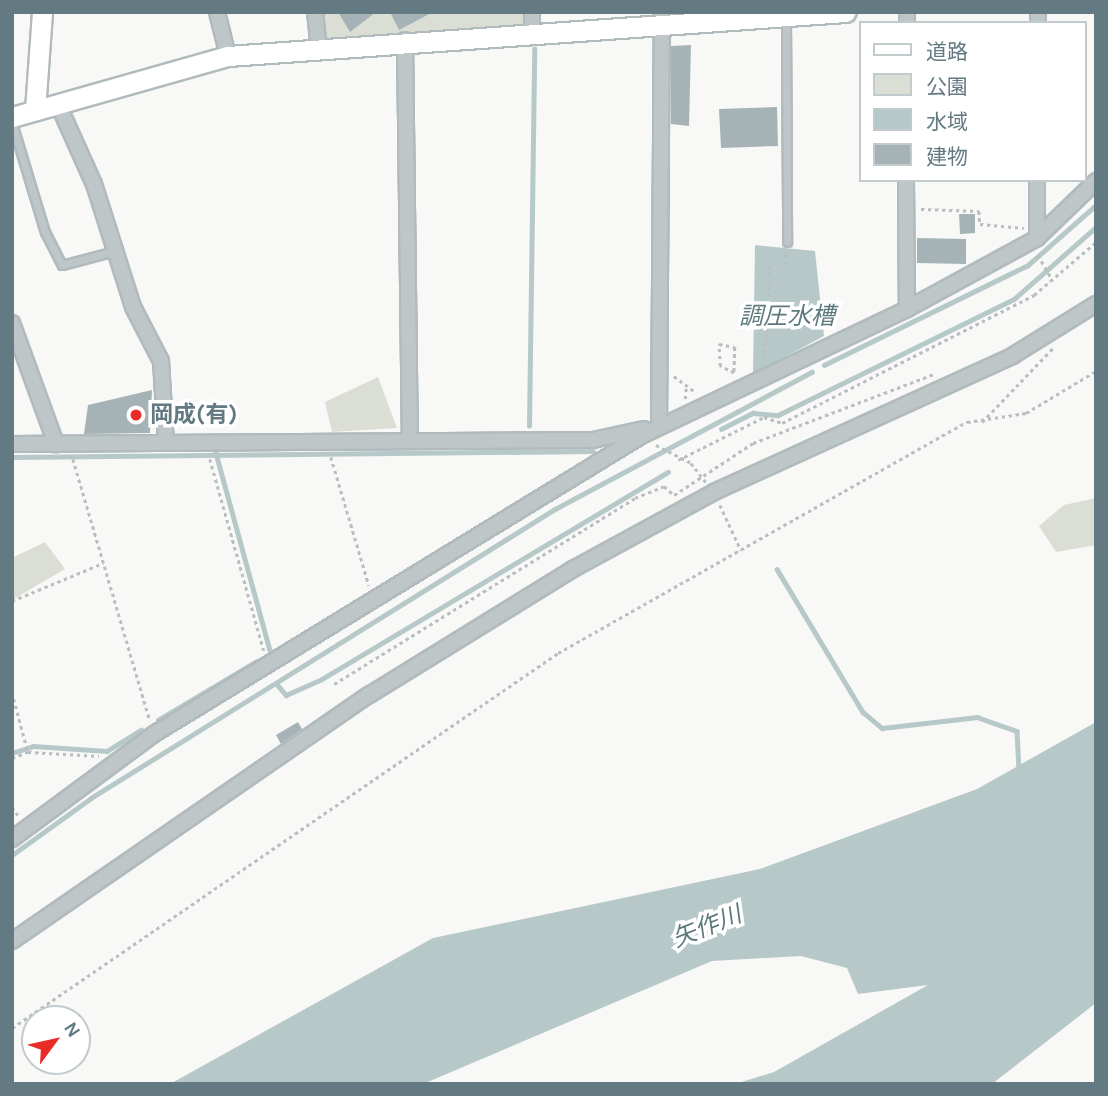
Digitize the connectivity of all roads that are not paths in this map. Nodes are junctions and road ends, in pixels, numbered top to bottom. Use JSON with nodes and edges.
{"nodes":[{"id":1,"x":42,"y":12,"type":"edge"},
{"id":2,"x":216,"y":12,"type":"edge"},
{"id":3,"x":315,"y":12,"type":"edge"},
{"id":4,"x":532,"y":12,"type":"edge"},
{"id":5,"x":845,"y":12,"type":"edge"},
{"id":6,"x":786,"y":14,"type":"edge"},
{"id":7,"x":663,"y":19,"type":"edge"},
{"id":8,"x":532,"y":33,"type":"junction"},
{"id":9,"x":405,"y":40,"type":"junction"},
{"id":10,"x":319,"y":49,"type":"junction"},
{"id":11,"x":228,"y":56,"type":"junction"},
{"id":12,"x":58,"y":104,"type":"junction"},
{"id":13,"x":35,"y":110,"type":"junction"},
{"id":14,"x":12,"y":117,"type":"edge"},
{"id":15,"x":12,"y":123,"type":"edge"},
{"id":16,"x":1096,"y":181,"type":"edge"},
{"id":17,"x":906,"y":182,"type":"edge"},
{"id":18,"x":1037,"y":182,"type":"edge"},
{"id":19,"x":1037,"y":233,"type":"junction"},
{"id":20,"x":787,"y":242,"type":"road end"},
{"id":21,"x":115,"y":251,"type":"junction"},
{"id":22,"x":1096,"y":296,"type":"edge"},
{"id":23,"x":1096,"y":304,"type":"edge"},
{"id":24,"x":907,"y":309,"type":"junction"},
{"id":25,"x":1067,"y":317,"type":"junction"},
{"id":26,"x":12,"y":323,"type":"edge"},
{"id":27,"x":659,"y":426,"type":"junction"},
{"id":28,"x":410,"y":440,"type":"junction"},
{"id":29,"x":166,"y":442,"type":"junction"},
{"id":30,"x":12,"y":444,"type":"edge"},
{"id":31,"x":62,"y":444,"type":"junction"},
{"id":32,"x":12,"y":839,"type":"edge"},
{"id":33,"x":12,"y":941,"type":"edge"}],
"edges":[{"from":1,"to":13,"type":"street"},
{"from":2,"to":11,"type":"street"},
{"from":3,"to":10,"type":"street"},
{"from":4,"to":8,"type":"street"},
{"from":5,"to":6,"type":"street"},
{"from":6,"to":7,"type":"street"},
{"from":6,"to":20,"type":"lane"},
{"from":7,"to":8,"type":"street"},
{"from":7,"to":27,"type":"street"},
{"from":8,"to":9,"type":"street"},
{"from":9,"to":10,"type":"street"},
{"from":9,"to":28,"type":"street"},
{"from":10,"to":11,"type":"street"},
{"from":11,"to":12,"type":"street"},
{"from":12,"to":13,"type":"street"},
{"from":12,"to":21,"type":"street"},
{"from":13,"to":14,"type":"street"},
{"from":15,"to":21,"type":"lane"},
{"from":16,"to":19,"type":"street"},
{"from":17,"to":24,"type":"street"},
{"from":18,"to":19,"type":"street"},
{"from":19,"to":24,"type":"street"},
{"from":21,"to":29,"type":"street"},
{"from":22,"to":25,"type":"street"},
{"from":23,"to":25,"type":"street"},
{"from":24,"to":27,"type":"street"},
{"from":25,"to":33,"type":"street"},
{"from":26,"to":31,"type":"street"},
{"from":27,"to":28,"type":"street"},
{"from":27,"to":32,"type":"street"},
{"from":28,"to":29,"type":"street"},
{"from":29,"to":31,"type":"street"},
{"from":30,"to":31,"type":"street"}]}
